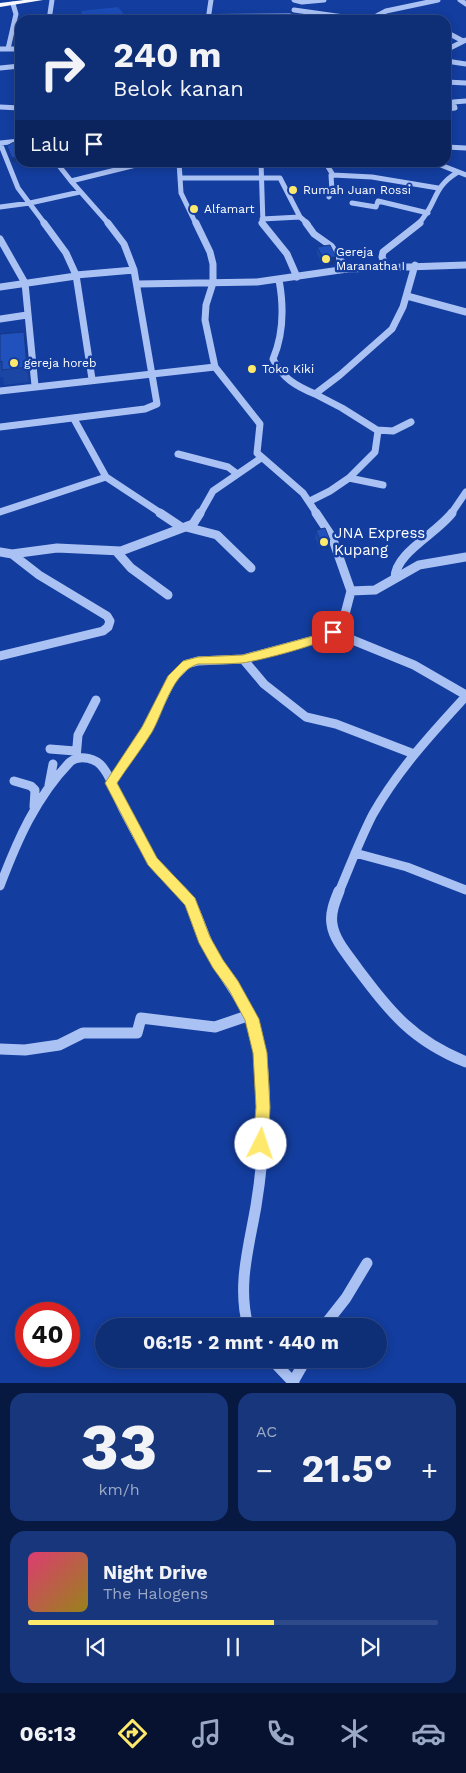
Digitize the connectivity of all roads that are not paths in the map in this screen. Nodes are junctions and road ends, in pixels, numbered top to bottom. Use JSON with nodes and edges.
{"nodes":[{"id":1,"x":38,"y":0,"type":"edge"},
{"id":2,"x":52,"y":0,"type":"edge"},
{"id":3,"x":212,"y":0,"type":"edge"},
{"id":4,"x":324,"y":0,"type":"edge"},
{"id":5,"x":438,"y":0,"type":"edge"},
{"id":6,"x":460,"y":0,"type":"edge"},
{"id":7,"x":295,"y":1,"type":"edge"},
{"id":8,"x":13,"y":4,"type":"junction"},
{"id":9,"x":466,"y":4,"type":"edge"},
{"id":10,"x":0,"y":6,"type":"edge"},
{"id":11,"x":294,"y":10,"type":"junction"},
{"id":12,"x":322,"y":14,"type":"joint"},
{"id":13,"x":16,"y":15,"type":"edge"},
{"id":14,"x":50,"y":15,"type":"edge"},
{"id":15,"x":210,"y":15,"type":"edge"},
{"id":16,"x":291,"y":15,"type":"edge"},
{"id":17,"x":329,"y":15,"type":"edge"},
{"id":18,"x":378,"y":15,"type":"edge"},
{"id":19,"x":15,"y":18,"type":"edge"},
{"id":20,"x":451,"y":34,"type":"edge"},
{"id":21,"x":464,"y":40,"type":"edge"},
{"id":22,"x":451,"y":47,"type":"edge"},
{"id":23,"x":0,"y":49,"type":"edge"},
{"id":24,"x":8,"y":49,"type":"junction"},
{"id":25,"x":15,"y":49,"type":"edge"},
{"id":26,"x":451,"y":62,"type":"edge"},
{"id":27,"x":466,"y":64,"type":"edge"},
{"id":28,"x":15,"y":66,"type":"edge"},
{"id":29,"x":0,"y":68,"type":"edge"},
{"id":30,"x":451,"y":82,"type":"edge"},
{"id":31,"x":466,"y":83,"type":"edge"},
{"id":32,"x":466,"y":101,"type":"edge"},
{"id":33,"x":0,"y":107,"type":"edge"},
{"id":34,"x":15,"y":108,"type":"edge"},
{"id":35,"x":451,"y":109,"type":"edge"},
{"id":36,"x":15,"y":142,"type":"edge"},
{"id":37,"x":0,"y":143,"type":"edge"},
{"id":38,"x":451,"y":147,"type":"edge"},
{"id":39,"x":466,"y":148,"type":"edge"},
{"id":40,"x":60,"y":167,"type":"edge"},
{"id":41,"x":117,"y":167,"type":"edge"},
{"id":42,"x":131,"y":167,"type":"edge"},
{"id":43,"x":179,"y":167,"type":"edge"},
{"id":44,"x":261,"y":167,"type":"edge"},
{"id":45,"x":328,"y":167,"type":"edge"},
{"id":46,"x":446,"y":167,"type":"edge"},
{"id":47,"x":121,"y":170,"type":"junction"},
{"id":48,"x":458,"y":172,"type":"junction"},
{"id":49,"x":331,"y":174,"type":"junction"},
{"id":50,"x":466,"y":175,"type":"edge"},
{"id":51,"x":180,"y":178,"type":"junction"},
{"id":52,"x":262,"y":178,"type":"junction"},
{"id":53,"x":71,"y":181,"type":"junction"},
{"id":54,"x":438,"y":188,"type":"junction"},
{"id":55,"x":80,"y":192,"type":"junction"},
{"id":56,"x":329,"y":197,"type":"dead end"},
{"id":57,"x":352,"y":203,"type":"dead end"},
{"id":58,"x":30,"y":204,"type":"junction"},
{"id":59,"x":0,"y":207,"type":"edge"},
{"id":60,"x":428,"y":213,"type":"junction"},
{"id":61,"x":300,"y":217,"type":"junction"},
{"id":62,"x":262,"y":219,"type":"junction"},
{"id":63,"x":0,"y":239,"type":"edge"},
{"id":64,"x":11,"y":257,"type":"junction"},
{"id":65,"x":0,"y":258,"type":"edge"},
{"id":66,"x":415,"y":265,"type":"junction"},
{"id":67,"x":466,"y":265,"type":"edge"},
{"id":68,"x":386,"y":266,"type":"junction"},
{"id":69,"x":347,"y":268,"type":"junction"},
{"id":70,"x":134,"y":270,"type":"junction"},
{"id":71,"x":76,"y":275,"type":"junction"},
{"id":72,"x":297,"y":276,"type":"junction"},
{"id":73,"x":279,"y":280,"type":"junction"},
{"id":74,"x":25,"y":283,"type":"junction"},
{"id":75,"x":138,"y":284,"type":"junction"},
{"id":76,"x":213,"y":284,"type":"junction"},
{"id":77,"x":0,"y":286,"type":"edge"},
{"id":78,"x":407,"y":296,"type":"junction"},
{"id":79,"x":466,"y":312,"type":"edge"},
{"id":80,"x":27,"y":315,"type":"junction"},
{"id":81,"x":0,"y":319,"type":"edge"},
{"id":82,"x":215,"y":367,"type":"junction"},
{"id":83,"x":152,"y":373,"type":"junction"},
{"id":84,"x":92,"y":379,"type":"junction"},
{"id":85,"x":35,"y":386,"type":"junction"},
{"id":86,"x":0,"y":390,"type":"edge"},
{"id":87,"x":315,"y":394,"type":"junction"},
{"id":88,"x":74,"y":419,"type":"junction"},
{"id":89,"x":411,"y":422,"type":"dead end"},
{"id":90,"x":0,"y":427,"type":"edge"},
{"id":91,"x":378,"y":431,"type":"junction"},
{"id":92,"x":178,"y":454,"type":"dead end"},
{"id":93,"x":261,"y":458,"type":"junction"},
{"id":94,"x":236,"y":474,"type":"junction"},
{"id":95,"x":106,"y":477,"type":"junction"},
{"id":96,"x":349,"y":478,"type":"junction"},
{"id":97,"x":383,"y":485,"type":"dead end"},
{"id":98,"x":466,"y":492,"type":"edge"},
{"id":99,"x":310,"y":501,"type":"junction"},
{"id":100,"x":0,"y":512,"type":"edge"},
{"id":101,"x":184,"y":527,"type":"junction"},
{"id":102,"x":116,"y":551,"type":"junction"},
{"id":103,"x":0,"y":552,"type":"edge"},
{"id":104,"x":12,"y":554,"type":"junction"},
{"id":105,"x":466,"y":557,"type":"edge"},
{"id":106,"x":251,"y":568,"type":"dead end"},
{"id":107,"x":395,"y":578,"type":"junction"},
{"id":108,"x":351,"y":591,"type":"junction"},
{"id":109,"x":168,"y":595,"type":"dead end"},
{"id":110,"x":333,"y":632,"type":"junction"},
{"id":111,"x":0,"y":656,"type":"edge"},
{"id":112,"x":243,"y":659,"type":"junction"},
{"id":113,"x":466,"y":696,"type":"edge"},
{"id":114,"x":96,"y":700,"type":"dead end"},
{"id":115,"x":50,"y":749,"type":"dead end"},
{"id":116,"x":75,"y":754,"type":"junction"},
{"id":117,"x":414,"y":754,"type":"junction"},
{"id":118,"x":52,"y":764,"type":"dead end"},
{"id":119,"x":14,"y":781,"type":"dead end"},
{"id":120,"x":111,"y":783,"type":"junction"},
{"id":121,"x":49,"y":785,"type":"junction"},
{"id":122,"x":34,"y":808,"type":"junction"},
{"id":123,"x":355,"y":853,"type":"junction"},
{"id":124,"x":0,"y":886,"type":"edge"},
{"id":125,"x":466,"y":890,"type":"edge"},
{"id":126,"x":250,"y":1015,"type":"junction"},
{"id":127,"x":0,"y":1049,"type":"edge"},
{"id":128,"x":466,"y":1062,"type":"edge"},
{"id":129,"x":367,"y":1263,"type":"dead end"},
{"id":130,"x":245,"y":1318,"type":"edge"},
{"id":131,"x":330,"y":1318,"type":"edge"},
{"id":132,"x":280,"y":1368,"type":"edge"},
{"id":133,"x":302,"y":1368,"type":"edge"},
{"id":134,"x":294,"y":1383,"type":"edge"}],
"edges":[{"from":1,"to":8,"type":"main road"},
{"from":2,"to":14,"type":"street"},
{"from":3,"to":15,"type":"street"},
{"from":4,"to":7,"type":"street"},
{"from":5,"to":18,"type":"street"},
{"from":6,"to":9,"type":"street"},
{"from":7,"to":11,"type":"street"},
{"from":8,"to":10,"type":"main road"},
{"from":8,"to":13,"type":"street"},
{"from":11,"to":12,"type":"street"},
{"from":11,"to":16,"type":"street"},
{"from":12,"to":17,"type":"street"},
{"from":19,"to":24,"type":"street"},
{"from":20,"to":21,"type":"street"},
{"from":21,"to":22,"type":"street"},
{"from":23,"to":24,"type":"street"},
{"from":24,"to":25,"type":"street"},
{"from":26,"to":27,"type":"street"},
{"from":28,"to":29,"type":"street"},
{"from":30,"to":31,"type":"street"},
{"from":32,"to":35,"type":"street"},
{"from":33,"to":34,"type":"street"},
{"from":36,"to":37,"type":"street"},
{"from":37,"to":58,"type":"street"},
{"from":38,"to":39,"type":"street"},
{"from":40,"to":53,"type":"street"},
{"from":41,"to":47,"type":"street"},
{"from":42,"to":47,"type":"street"},
{"from":43,"to":51,"type":"street"},
{"from":44,"to":52,"type":"street"},
{"from":45,"to":49,"type":"street"},
{"from":46,"to":48,"type":"street"},
{"from":47,"to":53,"type":"street"},
{"from":48,"to":50,"type":"street"},
{"from":48,"to":54,"type":"street"},
{"from":49,"to":54,"type":"street"},
{"from":49,"to":56,"type":"street"},
{"from":51,"to":52,"type":"street"},
{"from":51,"to":76,"type":"street"},
{"from":52,"to":61,"type":"street"},
{"from":52,"to":62,"type":"street"},
{"from":53,"to":55,"type":"street"},
{"from":54,"to":60,"type":"street"},
{"from":55,"to":58,"type":"street"},
{"from":55,"to":70,"type":"street"},
{"from":57,"to":60,"type":"street"},
{"from":58,"to":59,"type":"street"},
{"from":58,"to":71,"type":"street"},
{"from":60,"to":68,"type":"street"},
{"from":61,"to":62,"type":"street"},
{"from":61,"to":69,"type":"street"},
{"from":62,"to":72,"type":"street"},
{"from":63,"to":64,"type":"street"},
{"from":64,"to":65,"type":"street"},
{"from":64,"to":74,"type":"street"},
{"from":66,"to":67,"type":"street"},
{"from":66,"to":68,"type":"street"},
{"from":66,"to":78,"type":"street"},
{"from":68,"to":69,"type":"street"},
{"from":69,"to":72,"type":"street"},
{"from":70,"to":71,"type":"street"},
{"from":70,"to":75,"type":"street"},
{"from":71,"to":74,"type":"street"},
{"from":71,"to":84,"type":"street"},
{"from":72,"to":73,"type":"street"},
{"from":73,"to":76,"type":"street"},
{"from":73,"to":87,"type":"street"},
{"from":74,"to":77,"type":"street"},
{"from":74,"to":80,"type":"street"},
{"from":75,"to":76,"type":"street"},
{"from":75,"to":83,"type":"street"},
{"from":76,"to":82,"type":"street"},
{"from":78,"to":79,"type":"street"},
{"from":78,"to":87,"type":"street"},
{"from":80,"to":81,"type":"street"},
{"from":80,"to":85,"type":"street"},
{"from":82,"to":83,"type":"street"},
{"from":82,"to":93,"type":"street"},
{"from":83,"to":84,"type":"street"},
{"from":83,"to":88,"type":"street"},
{"from":84,"to":85,"type":"street"},
{"from":85,"to":86,"type":"street"},
{"from":87,"to":91,"type":"street"},
{"from":88,"to":90,"type":"street"},
{"from":88,"to":95,"type":"street"},
{"from":89,"to":91,"type":"street"},
{"from":91,"to":96,"type":"street"},
{"from":92,"to":94,"type":"street"},
{"from":93,"to":94,"type":"street"},
{"from":93,"to":99,"type":"street"},
{"from":94,"to":101,"type":"street"},
{"from":95,"to":100,"type":"street"},
{"from":95,"to":101,"type":"street"},
{"from":96,"to":97,"type":"street"},
{"from":96,"to":99,"type":"street"},
{"from":98,"to":107,"type":"street"},
{"from":99,"to":108,"type":"street"},
{"from":101,"to":102,"type":"street"},
{"from":101,"to":106,"type":"street"},
{"from":102,"to":104,"type":"street"},
{"from":102,"to":109,"type":"street"},
{"from":103,"to":104,"type":"street"},
{"from":104,"to":111,"type":"street"},
{"from":105,"to":107,"type":"street"},
{"from":107,"to":108,"type":"street"},
{"from":108,"to":110,"type":"street"},
{"from":110,"to":112,"type":"street"},
{"from":110,"to":113,"type":"street"},
{"from":112,"to":117,"type":"street"},
{"from":112,"to":120,"type":"street"},
{"from":113,"to":117,"type":"street"},
{"from":114,"to":116,"type":"street"},
{"from":115,"to":116,"type":"street"},
{"from":116,"to":120,"type":"street"},
{"from":116,"to":121,"type":"street"},
{"from":117,"to":123,"type":"street"},
{"from":118,"to":121,"type":"street"},
{"from":119,"to":122,"type":"street"},
{"from":120,"to":126,"type":"street"},
{"from":121,"to":122,"type":"street"},
{"from":122,"to":124,"type":"street"},
{"from":123,"to":125,"type":"street"},
{"from":123,"to":128,"type":"street"},
{"from":126,"to":127,"type":"street"},
{"from":126,"to":130,"type":"street"},
{"from":129,"to":131,"type":"street"},
{"from":132,"to":134,"type":"street"},
{"from":133,"to":134,"type":"street"}]}
